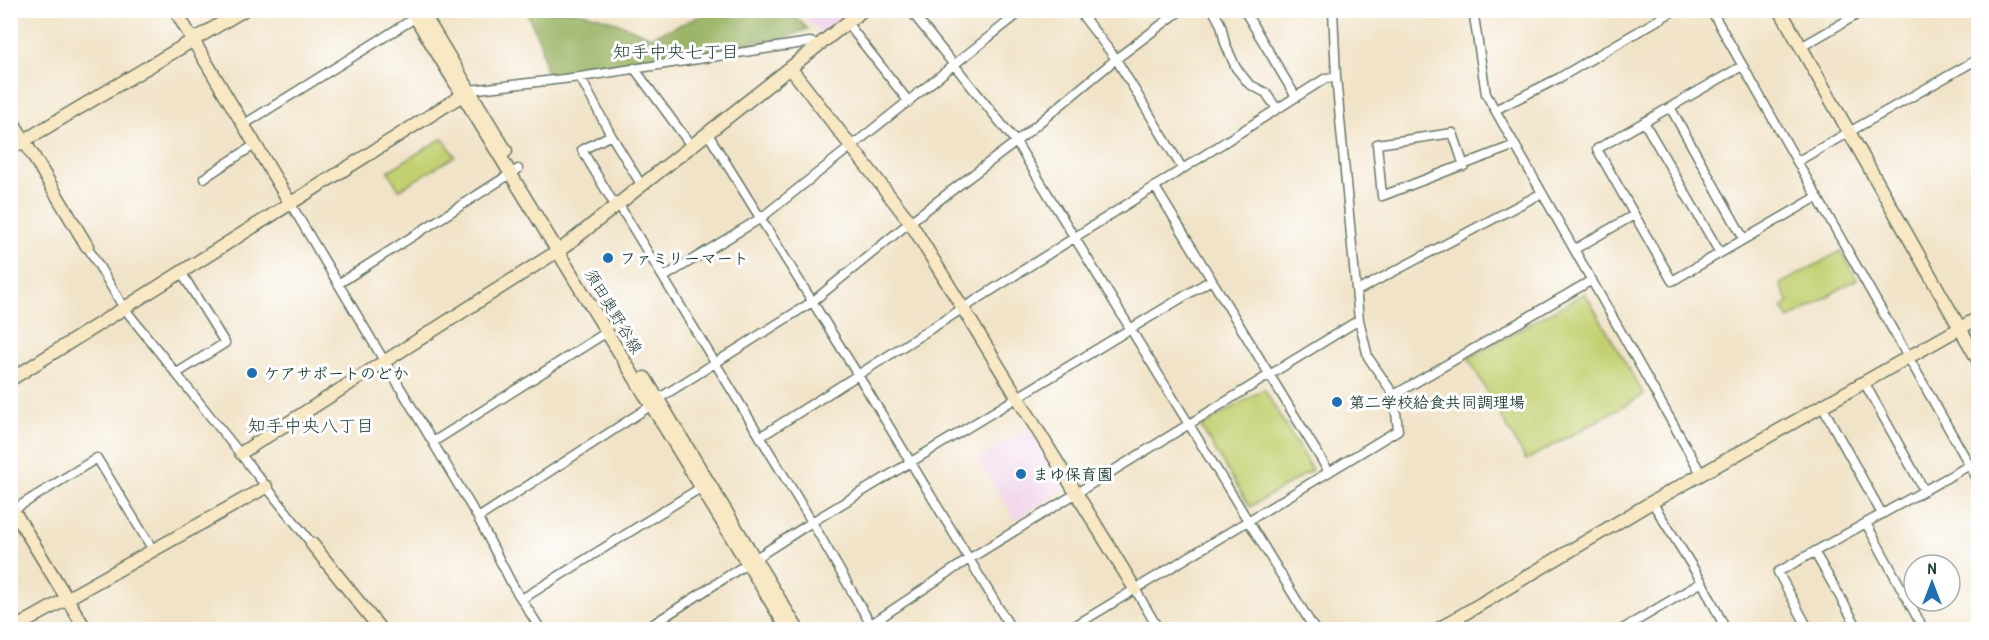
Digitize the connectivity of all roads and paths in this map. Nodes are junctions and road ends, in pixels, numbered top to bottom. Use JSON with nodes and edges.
{"nodes":[{"id":1,"x":175,"y":10,"type":"edge"},
{"id":2,"x":244,"y":10,"type":"edge"},
{"id":3,"x":862,"y":10,"type":"edge"},
{"id":4,"x":910,"y":10,"type":"edge"},
{"id":5,"x":1023,"y":10,"type":"edge"},
{"id":6,"x":1078,"y":10,"type":"edge"},
{"id":7,"x":1181,"y":10,"type":"edge"},
{"id":8,"x":1213,"y":10,"type":"edge"},
{"id":9,"x":1244,"y":10,"type":"edge"},
{"id":10,"x":1333,"y":10,"type":"edge"},
{"id":11,"x":1473,"y":10,"type":"edge"},
{"id":12,"x":1675,"y":10,"type":"edge"},
{"id":13,"x":1711,"y":10,"type":"edge"},
{"id":14,"x":1780,"y":10,"type":"edge"},
{"id":15,"x":1865,"y":10,"type":"edge"},
{"id":16,"x":418,"y":13,"type":"edge"},
{"id":17,"x":847,"y":23,"type":"junction"},
{"id":18,"x":193,"y":41,"type":"junction"},
{"id":19,"x":820,"y":45,"type":"junction"},
{"id":20,"x":1801,"y":47,"type":"junction"},
{"id":21,"x":1116,"y":59,"type":"junction"},
{"id":22,"x":1978,"y":59,"type":"edge"},
{"id":23,"x":955,"y":66,"type":"junction"},
{"id":24,"x":1742,"y":66,"type":"junction"},
{"id":25,"x":634,"y":69,"type":"junction"},
{"id":26,"x":791,"y":69,"type":"junction"},
{"id":27,"x":580,"y":77,"type":"junction"},
{"id":28,"x":1336,"y":77,"type":"junction"},
{"id":29,"x":466,"y":92,"type":"junction"},
{"id":30,"x":1296,"y":97,"type":"junction"},
{"id":31,"x":909,"y":102,"type":"junction"},
{"id":32,"x":1670,"y":107,"type":"junction"},
{"id":33,"x":1277,"y":109,"type":"junction"},
{"id":34,"x":1495,"y":110,"type":"junction"},
{"id":35,"x":10,"y":117,"type":"edge"},
{"id":36,"x":1644,"y":122,"type":"junction"},
{"id":37,"x":243,"y":125,"type":"junction"},
{"id":38,"x":1849,"y":132,"type":"junction"},
{"id":39,"x":708,"y":134,"type":"junction"},
{"id":40,"x":611,"y":135,"type":"junction"},
{"id":41,"x":24,"y":140,"type":"junction"},
{"id":42,"x":1016,"y":142,"type":"junction"},
{"id":43,"x":255,"y":144,"type":"junction"},
{"id":44,"x":1515,"y":145,"type":"junction"},
{"id":45,"x":692,"y":147,"type":"junction"},
{"id":46,"x":852,"y":147,"type":"junction"},
{"id":47,"x":10,"y":149,"type":"edge"},
{"id":48,"x":1798,"y":161,"type":"junction"},
{"id":49,"x":1464,"y":166,"type":"junction"},
{"id":50,"x":1182,"y":168,"type":"junction"},
{"id":51,"x":514,"y":171,"type":"junction"},
{"id":52,"x":204,"y":178,"type":"dead end"},
{"id":53,"x":642,"y":186,"type":"junction"},
{"id":54,"x":1155,"y":187,"type":"junction"},
{"id":55,"x":1542,"y":193,"type":"junction"},
{"id":56,"x":1817,"y":197,"type":"junction"},
{"id":57,"x":290,"y":203,"type":"junction"},
{"id":58,"x":617,"y":206,"type":"junction"},
{"id":59,"x":1634,"y":215,"type":"junction"},
{"id":60,"x":761,"y":218,"type":"junction"},
{"id":61,"x":910,"y":222,"type":"junction"},
{"id":62,"x":1075,"y":238,"type":"junction"},
{"id":63,"x":1744,"y":239,"type":"junction"},
{"id":64,"x":87,"y":246,"type":"joint"},
{"id":65,"x":561,"y":249,"type":"junction"},
{"id":66,"x":1575,"y":249,"type":"junction"},
{"id":67,"x":1720,"y":253,"type":"junction"},
{"id":68,"x":181,"y":272,"type":"junction"},
{"id":69,"x":664,"y":277,"type":"junction"},
{"id":70,"x":1211,"y":280,"type":"junction"},
{"id":71,"x":1592,"y":280,"type":"junction"},
{"id":72,"x":338,"y":284,"type":"junction"},
{"id":73,"x":1357,"y":291,"type":"junction"},
{"id":74,"x":812,"y":302,"type":"junction"},
{"id":75,"x":124,"y":308,"type":"junction"},
{"id":76,"x":963,"y":308,"type":"junction"},
{"id":77,"x":1978,"y":318,"type":"edge"},
{"id":78,"x":1359,"y":320,"type":"junction"},
{"id":79,"x":1131,"y":328,"type":"junction"},
{"id":80,"x":1960,"y":328,"type":"junction"},
{"id":81,"x":607,"y":332,"type":"junction"},
{"id":82,"x":1909,"y":356,"type":"junction"},
{"id":83,"x":1978,"y":360,"type":"edge"},
{"id":84,"x":384,"y":361,"type":"junction"},
{"id":85,"x":715,"y":363,"type":"junction"},
{"id":86,"x":177,"y":373,"type":"junction"},
{"id":87,"x":858,"y":375,"type":"junction"},
{"id":88,"x":1270,"y":376,"type":"junction"},
{"id":89,"x":10,"y":380,"type":"edge"},
{"id":90,"x":1864,"y":382,"type":"junction"},
{"id":91,"x":1394,"y":396,"type":"junction"},
{"id":92,"x":1018,"y":397,"type":"junction"},
{"id":93,"x":655,"y":402,"type":"junction"},
{"id":94,"x":1822,"y":406,"type":"junction"},
{"id":95,"x":1189,"y":425,"type":"junction"},
{"id":96,"x":760,"y":437,"type":"junction"},
{"id":97,"x":433,"y":442,"type":"junction"},
{"id":98,"x":241,"y":453,"type":"junction"},
{"id":99,"x":910,"y":462,"type":"junction"},
{"id":100,"x":1970,"y":465,"type":"junction"},
{"id":101,"x":1329,"y":472,"type":"junction"},
{"id":102,"x":1702,"y":475,"type":"junction"},
{"id":103,"x":1978,"y":480,"type":"edge"},
{"id":104,"x":705,"y":485,"type":"junction"},
{"id":105,"x":266,"y":487,"type":"junction"},
{"id":106,"x":1924,"y":490,"type":"junction"},
{"id":107,"x":1076,"y":493,"type":"junction"},
{"id":108,"x":1652,"y":502,"type":"junction"},
{"id":109,"x":12,"y":507,"type":"edge"},
{"id":110,"x":1882,"y":514,"type":"junction"},
{"id":111,"x":478,"y":518,"type":"junction"},
{"id":112,"x":1248,"y":520,"type":"junction"},
{"id":113,"x":812,"y":522,"type":"junction"},
{"id":114,"x":1866,"y":523,"type":"junction"},
{"id":115,"x":312,"y":544,"type":"joint"},
{"id":116,"x":153,"y":550,"type":"junction"},
{"id":117,"x":1815,"y":553,"type":"junction"},
{"id":118,"x":969,"y":559,"type":"junction"},
{"id":119,"x":751,"y":562,"type":"junction"},
{"id":120,"x":1701,"y":582,"type":"junction"},
{"id":121,"x":1135,"y":589,"type":"junction"},
{"id":122,"x":68,"y":598,"type":"junction"},
{"id":123,"x":522,"y":599,"type":"junction"},
{"id":124,"x":873,"y":627,"type":"edge"},
{"id":125,"x":11,"y":630,"type":"edge"},
{"id":126,"x":86,"y":630,"type":"edge"},
{"id":127,"x":381,"y":630,"type":"edge"},
{"id":128,"x":542,"y":630,"type":"edge"},
{"id":129,"x":644,"y":630,"type":"edge"},
{"id":130,"x":788,"y":630,"type":"edge"},
{"id":131,"x":798,"y":630,"type":"edge"},
{"id":132,"x":1011,"y":630,"type":"edge"},
{"id":133,"x":1068,"y":630,"type":"edge"},
{"id":134,"x":1159,"y":630,"type":"edge"},
{"id":135,"x":1316,"y":630,"type":"edge"},
{"id":136,"x":1437,"y":630,"type":"edge"},
{"id":137,"x":1621,"y":630,"type":"edge"},
{"id":138,"x":1726,"y":630,"type":"edge"},
{"id":139,"x":1809,"y":630,"type":"edge"},
{"id":140,"x":1859,"y":630,"type":"edge"},
{"id":141,"x":1924,"y":630,"type":"edge"}],
"edges":[{"from":1,"to":18,"type":"street"},
{"from":2,"to":18,"type":"street"},
{"from":3,"to":17,"type":"street"},
{"from":4,"to":23,"type":"street"},
{"from":5,"to":23,"type":"street"},
{"from":6,"to":21,"type":"street"},
{"from":7,"to":21,"type":"street"},
{"from":8,"to":33,"type":"street"},
{"from":9,"to":30,"type":"street"},
{"from":10,"to":28,"type":"street"},
{"from":11,"to":34,"type":"street"},
{"from":12,"to":34,"type":"street"},
{"from":13,"to":24,"type":"street"},
{"from":14,"to":20,"type":"street"},
{"from":15,"to":20,"type":"street"},
{"from":16,"to":29,"type":"street","name":"須田奥野谷線"},
{"from":16,"to":37,"type":"street"},
{"from":17,"to":19,"type":"street"},
{"from":17,"to":31,"type":"street"},
{"from":18,"to":37,"type":"street"},
{"from":18,"to":41,"type":"street"},
{"from":19,"to":25,"type":"street"},
{"from":19,"to":26,"type":"street"},
{"from":20,"to":38,"type":"street"},
{"from":21,"to":42,"type":"street"},
{"from":21,"to":50,"type":"street"},
{"from":22,"to":38,"type":"street"},
{"from":23,"to":31,"type":"street"},
{"from":23,"to":42,"type":"street"},
{"from":24,"to":32,"type":"street"},
{"from":24,"to":48,"type":"street"},
{"from":25,"to":27,"type":"street"},
{"from":25,"to":45,"type":"street"},
{"from":26,"to":39,"type":"street"},
{"from":26,"to":46,"type":"street"},
{"from":27,"to":29,"type":"street"},
{"from":27,"to":40,"type":"street"},
{"from":28,"to":30,"type":"street"},
{"from":28,"to":73,"type":"street"},
{"from":29,"to":51,"type":"street","name":"須田奥野谷線"},
{"from":29,"to":57,"type":"street"},
{"from":30,"to":33,"type":"street"},
{"from":31,"to":46,"type":"street"},
{"from":32,"to":36,"type":"street"},
{"from":32,"to":63,"type":"street"},
{"from":33,"to":50,"type":"street"},
{"from":34,"to":44,"type":"street"},
{"from":35,"to":41,"type":"street"},
{"from":36,"to":59,"type":"street"},
{"from":36,"to":67,"type":"street"},
{"from":37,"to":43,"type":"street"},
{"from":38,"to":48,"type":"street"},
{"from":38,"to":80,"type":"street"},
{"from":39,"to":45,"type":"street"},
{"from":39,"to":60,"type":"street"},
{"from":40,"to":53,"type":"street"},
{"from":40,"to":58,"type":"street"},
{"from":41,"to":47,"type":"street"},
{"from":41,"to":64,"type":"street"},
{"from":42,"to":61,"type":"street"},
{"from":42,"to":62,"type":"street"},
{"from":43,"to":52,"type":"street"},
{"from":43,"to":57,"type":"street"},
{"from":44,"to":49,"type":"street"},
{"from":44,"to":55,"type":"street"},
{"from":45,"to":53,"type":"street"},
{"from":46,"to":60,"type":"street"},
{"from":46,"to":61,"type":"street"},
{"from":48,"to":56,"type":"street"},
{"from":49,"to":49,"type":"street"},
{"from":50,"to":54,"type":"street"},
{"from":51,"to":65,"type":"street","name":"須田奥野谷線"},
{"from":51,"to":72,"type":"street"},
{"from":53,"to":58,"type":"street"},
{"from":54,"to":62,"type":"street"},
{"from":54,"to":70,"type":"street"},
{"from":55,"to":66,"type":"street"},
{"from":55,"to":73,"type":"street"},
{"from":56,"to":63,"type":"street"},
{"from":56,"to":82,"type":"street"},
{"from":57,"to":68,"type":"street"},
{"from":57,"to":72,"type":"street"},
{"from":58,"to":65,"type":"street"},
{"from":58,"to":69,"type":"street"},
{"from":59,"to":66,"type":"street"},
{"from":59,"to":67,"type":"street"},
{"from":60,"to":69,"type":"street"},
{"from":60,"to":74,"type":"street"},
{"from":61,"to":74,"type":"street"},
{"from":61,"to":76,"type":"street"},
{"from":62,"to":76,"type":"street"},
{"from":62,"to":79,"type":"street"},
{"from":63,"to":67,"type":"street"},
{"from":64,"to":75,"type":"street"},
{"from":65,"to":81,"type":"street","name":"須田奥野谷線"},
{"from":65,"to":84,"type":"street"},
{"from":65,"to":93,"type":"street","name":"須田奥野谷線"},
{"from":66,"to":71,"type":"street"},
{"from":68,"to":75,"type":"street"},
{"from":68,"to":86,"type":"street"},
{"from":69,"to":85,"type":"street"},
{"from":70,"to":79,"type":"street"},
{"from":70,"to":88,"type":"street"},
{"from":71,"to":91,"type":"street"},
{"from":71,"to":102,"type":"street"},
{"from":72,"to":84,"type":"street"},
{"from":73,"to":78,"type":"street"},
{"from":74,"to":85,"type":"street"},
{"from":74,"to":87,"type":"street"},
{"from":75,"to":86,"type":"street"},
{"from":75,"to":89,"type":"street"},
{"from":76,"to":87,"type":"street"},
{"from":76,"to":92,"type":"street"},
{"from":77,"to":80,"type":"street"},
{"from":78,"to":88,"type":"street"},
{"from":78,"to":91,"type":"street"},
{"from":79,"to":92,"type":"street"},
{"from":79,"to":95,"type":"street"},
{"from":80,"to":82,"type":"street"},
{"from":80,"to":83,"type":"street"},
{"from":81,"to":93,"type":"street","name":"須田奥野谷線"},
{"from":81,"to":97,"type":"street"},
{"from":82,"to":90,"type":"street"},
{"from":82,"to":100,"type":"street"},
{"from":84,"to":97,"type":"street"},
{"from":84,"to":98,"type":"street"},
{"from":85,"to":93,"type":"street"},
{"from":85,"to":96,"type":"street"},
{"from":86,"to":98,"type":"street"},
{"from":87,"to":96,"type":"street"},
{"from":87,"to":99,"type":"street"},
{"from":88,"to":95,"type":"street"},
{"from":88,"to":101,"type":"street"},
{"from":90,"to":94,"type":"street"},
{"from":90,"to":106,"type":"street"},
{"from":91,"to":101,"type":"street"},
{"from":92,"to":99,"type":"street"},
{"from":92,"to":107,"type":"street"},
{"from":93,"to":104,"type":"street","name":"須田奥野谷線"},
{"from":93,"to":111,"type":"street"},
{"from":94,"to":102,"type":"street"},
{"from":94,"to":110,"type":"street"},
{"from":95,"to":107,"type":"street"},
{"from":95,"to":112,"type":"street"},
{"from":96,"to":113,"type":"street"},
{"from":97,"to":111,"type":"street"},
{"from":98,"to":105,"type":"street"},
{"from":99,"to":113,"type":"street"},
{"from":99,"to":118,"type":"street"},
{"from":100,"to":103,"type":"street"},
{"from":100,"to":106,"type":"street"},
{"from":101,"to":112,"type":"street"},
{"from":102,"to":108,"type":"street"},
{"from":104,"to":119,"type":"street","name":"須田奥野谷線"},
{"from":104,"to":123,"type":"street"},
{"from":105,"to":115,"type":"street"},
{"from":105,"to":116,"type":"street"},
{"from":106,"to":110,"type":"street"},
{"from":107,"to":118,"type":"street"},
{"from":107,"to":121,"type":"street"},
{"from":108,"to":120,"type":"street"},
{"from":108,"to":136,"type":"street"},
{"from":109,"to":116,"type":"street"},
{"from":109,"to":122,"type":"street"},
{"from":110,"to":114,"type":"street"},
{"from":111,"to":123,"type":"street"},
{"from":112,"to":121,"type":"street"},
{"from":112,"to":135,"type":"street"},
{"from":113,"to":119,"type":"street"},
{"from":113,"to":124,"type":"street"},
{"from":114,"to":117,"type":"street"},
{"from":114,"to":141,"type":"street"},
{"from":115,"to":127,"type":"street"},
{"from":116,"to":122,"type":"street"},
{"from":117,"to":139,"type":"street"},
{"from":117,"to":140,"type":"street"},
{"from":118,"to":124,"type":"street"},
{"from":118,"to":132,"type":"street"},
{"from":119,"to":129,"type":"street"},
{"from":119,"to":130,"type":"street","name":"須田奥野谷線"},
{"from":119,"to":131,"type":"street","name":"須田奥野谷線"},
{"from":120,"to":137,"type":"street"},
{"from":120,"to":138,"type":"street"},
{"from":121,"to":133,"type":"street"},
{"from":121,"to":134,"type":"street"},
{"from":122,"to":125,"type":"street"},
{"from":122,"to":126,"type":"street"},
{"from":123,"to":128,"type":"street"}]}
